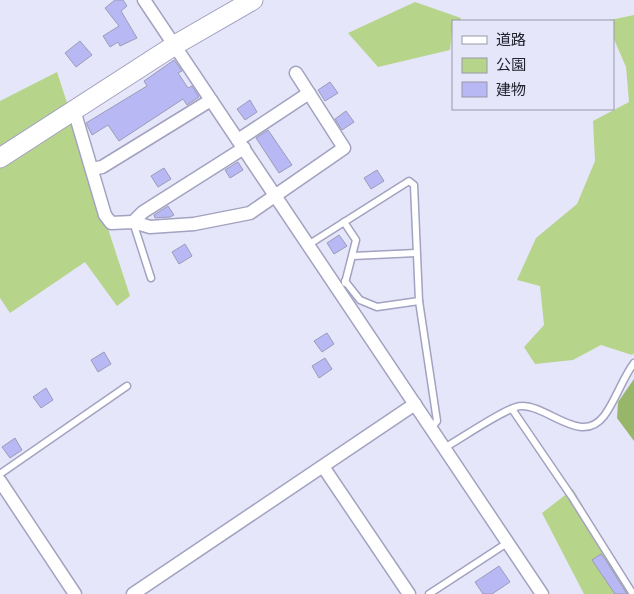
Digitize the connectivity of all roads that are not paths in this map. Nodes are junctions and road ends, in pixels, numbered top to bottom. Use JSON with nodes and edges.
{"nodes":[{"id":1,"x":144,"y":0,"type":"edge"},
{"id":2,"x":253,"y":0,"type":"edge"},
{"id":3,"x":175,"y":45,"type":"junction"},
{"id":4,"x":296,"y":73,"type":"dead end"},
{"id":5,"x":309,"y":93,"type":"junction"},
{"id":6,"x":211,"y":100,"type":"junction"},
{"id":7,"x":74,"y":110,"type":"junction"},
{"id":8,"x":241,"y":144,"type":"junction"},
{"id":9,"x":0,"y":158,"type":"edge"},
{"id":10,"x":92,"y":169,"type":"junction"},
{"id":11,"x":276,"y":196,"type":"junction"},
{"id":12,"x":133,"y":222,"type":"junction"},
{"id":13,"x":344,"y":222,"type":"junction"},
{"id":14,"x":308,"y":245,"type":"junction"},
{"id":15,"x":416,"y":253,"type":"junction"},
{"id":16,"x":352,"y":256,"type":"junction"},
{"id":17,"x":151,"y":278,"type":"dead end"},
{"id":18,"x":345,"y":281,"type":"junction"},
{"id":19,"x":342,"y":294,"type":"junction"},
{"id":20,"x":419,"y":301,"type":"junction"},
{"id":21,"x":634,"y":363,"type":"edge"},
{"id":22,"x":127,"y":386,"type":"dead end"},
{"id":23,"x":415,"y":404,"type":"junction"},
{"id":24,"x":512,"y":409,"type":"junction"},
{"id":25,"x":431,"y":428,"type":"junction"},
{"id":26,"x":444,"y":448,"type":"junction"},
{"id":27,"x":324,"y":468,"type":"junction"},
{"id":28,"x":0,"y":474,"type":"edge"},
{"id":29,"x":0,"y":481,"type":"edge"},
{"id":30,"x":507,"y":543,"type":"junction"},
{"id":31,"x":75,"y":594,"type":"edge"},
{"id":32,"x":134,"y":594,"type":"edge"},
{"id":33,"x":409,"y":594,"type":"edge"},
{"id":34,"x":429,"y":594,"type":"edge"},
{"id":35,"x":542,"y":594,"type":"edge"},
{"id":36,"x":633,"y":594,"type":"edge"}],
"edges":[{"from":1,"to":3,"type":"street"},
{"from":2,"to":3,"type":"street"},
{"from":3,"to":6,"type":"street"},
{"from":3,"to":7,"type":"street"},
{"from":4,"to":5,"type":"street"},
{"from":5,"to":8,"type":"street"},
{"from":5,"to":11,"type":"street"},
{"from":6,"to":8,"type":"street"},
{"from":6,"to":10,"type":"street"},
{"from":7,"to":9,"type":"street"},
{"from":7,"to":10,"type":"street"},
{"from":8,"to":11,"type":"street"},
{"from":8,"to":12,"type":"street"},
{"from":10,"to":12,"type":"street"},
{"from":11,"to":12,"type":"street"},
{"from":11,"to":14,"type":"street"},
{"from":12,"to":17,"type":"lane"},
{"from":13,"to":14,"type":"lane"},
{"from":13,"to":15,"type":"lane"},
{"from":13,"to":16,"type":"lane"},
{"from":14,"to":19,"type":"street"},
{"from":15,"to":16,"type":"lane"},
{"from":15,"to":20,"type":"lane"},
{"from":16,"to":18,"type":"lane"},
{"from":18,"to":19,"type":"lane"},
{"from":18,"to":20,"type":"lane"},
{"from":19,"to":23,"type":"street"},
{"from":20,"to":25,"type":"lane"},
{"from":21,"to":24,"type":"lane"},
{"from":22,"to":28,"type":"lane"},
{"from":23,"to":25,"type":"street"},
{"from":23,"to":27,"type":"street"},
{"from":24,"to":26,"type":"lane"},
{"from":24,"to":36,"type":"lane"},
{"from":25,"to":26,"type":"street"},
{"from":26,"to":30,"type":"street"},
{"from":27,"to":32,"type":"street"},
{"from":27,"to":33,"type":"street"},
{"from":29,"to":31,"type":"street"},
{"from":30,"to":34,"type":"lane"},
{"from":30,"to":35,"type":"street"}]}
